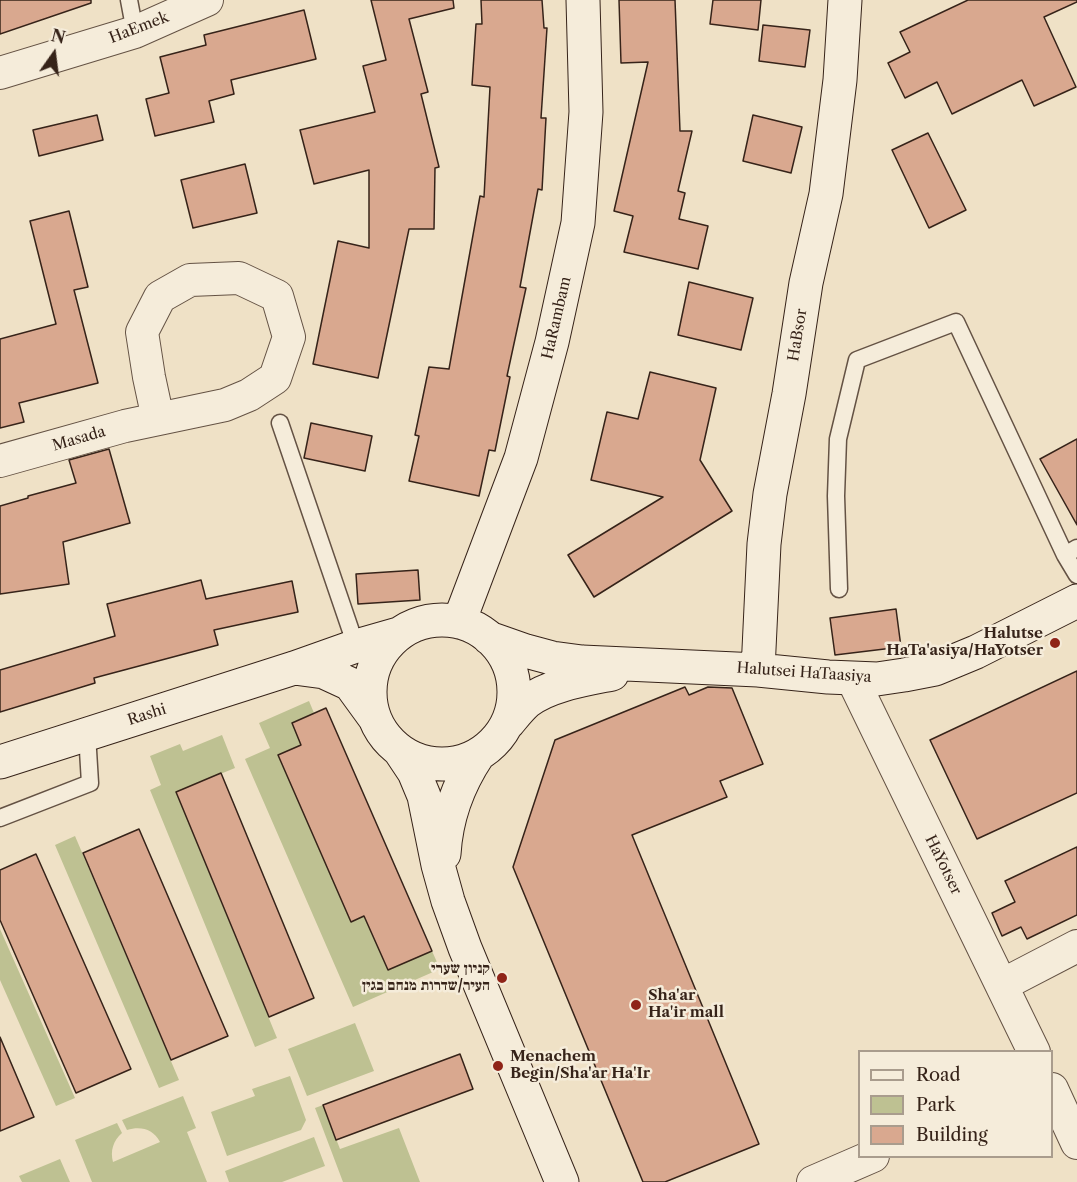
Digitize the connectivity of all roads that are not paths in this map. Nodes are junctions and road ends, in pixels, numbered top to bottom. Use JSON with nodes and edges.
{"nodes":[{"id":1,"x":129,"y":0,"type":"edge"},
{"id":2,"x":207,"y":0,"type":"edge"},
{"id":3,"x":583,"y":0,"type":"edge"},
{"id":4,"x":845,"y":0,"type":"edge"},
{"id":5,"x":135,"y":32,"type":"junction"},
{"id":6,"x":0,"y":73,"type":"edge"},
{"id":7,"x":158,"y":419,"type":"junction"},
{"id":8,"x":280,"y":423,"type":"dead end"},
{"id":9,"x":0,"y":461,"type":"edge"},
{"id":10,"x":1071,"y":552,"type":"edge"},
{"id":11,"x":1077,"y":574,"type":"edge"},
{"id":12,"x":839,"y":589,"type":"dead end"},
{"id":13,"x":1077,"y":601,"type":"edge"},
{"id":14,"x":459,"y":622,"type":"junction"},
{"id":15,"x":398,"y":634,"type":"junction"},
{"id":16,"x":489,"y":638,"type":"junction"},
{"id":17,"x":356,"y":646,"type":"junction"},
{"id":18,"x":658,"y":664,"type":"junction"},
{"id":19,"x":294,"y":668,"type":"junction"},
{"id":20,"x":758,"y":670,"type":"junction"},
{"id":21,"x":852,"y":678,"type":"junction"},
{"id":22,"x":374,"y":717,"type":"junction"},
{"id":23,"x":508,"y":723,"type":"junction"},
{"id":24,"x":87,"y":734,"type":"junction"},
{"id":25,"x":400,"y":751,"type":"junction"},
{"id":26,"x":478,"y":755,"type":"junction"},
{"id":27,"x":0,"y":762,"type":"edge"},
{"id":28,"x":0,"y":818,"type":"edge"},
{"id":29,"x":448,"y":901,"type":"junction"},
{"id":30,"x":1077,"y":946,"type":"edge"},
{"id":31,"x":1002,"y":985,"type":"junction"},
{"id":32,"x":1033,"y":1050,"type":"edge"},
{"id":33,"x":1053,"y":1091,"type":"edge"},
{"id":34,"x":1077,"y":1143,"type":"edge"},
{"id":35,"x":868,"y":1158,"type":"edge"},
{"id":36,"x":562,"y":1182,"type":"edge"},
{"id":37,"x":813,"y":1182,"type":"edge"}],
"edges":[{"from":1,"to":5,"type":"lane"},
{"from":2,"to":5,"type":"street","name":"HaEmek"},
{"from":3,"to":14,"type":"street","name":"HaRambam"},
{"from":4,"to":20,"type":"street","name":"HaBsor"},
{"from":5,"to":6,"type":"street","name":"HaEmek"},
{"from":7,"to":7,"type":"street"},
{"from":7,"to":9,"type":"street","name":"Masada"},
{"from":8,"to":17,"type":"lane"},
{"from":10,"to":11,"type":"lane"},
{"from":10,"to":12,"type":"lane"},
{"from":13,"to":21,"type":"street","name":"Halutsei HaTaasiya"},
{"from":14,"to":15,"type":"street"},
{"from":14,"to":16,"type":"street"},
{"from":15,"to":17,"type":"street","name":"Rashi"},
{"from":15,"to":22,"type":"street"},
{"from":16,"to":18,"type":"street","name":"Halutsei HaTaasiya"},
{"from":16,"to":23,"type":"street"},
{"from":17,"to":19,"type":"street","name":"Rashi"},
{"from":18,"to":20,"type":"street","name":"Halutsei HaTaasiya"},
{"from":18,"to":23,"type":"street","name":"Halutsei HaTaasiya"},
{"from":19,"to":22,"type":"street","name":"Rashi"},
{"from":19,"to":24,"type":"street","name":"Rashi"},
{"from":20,"to":21,"type":"street","name":"Halutsei HaTaasiya"},
{"from":21,"to":31,"type":"street","name":"HaYotser"},
{"from":22,"to":25,"type":"street"},
{"from":23,"to":26,"type":"street"},
{"from":24,"to":27,"type":"street","name":"Rashi"},
{"from":24,"to":28,"type":"lane"},
{"from":25,"to":26,"type":"street"},
{"from":25,"to":29,"type":"street"},
{"from":26,"to":29,"type":"street"},
{"from":29,"to":36,"type":"street"},
{"from":30,"to":31,"type":"street"},
{"from":31,"to":32,"type":"street","name":"HaYotser"},
{"from":33,"to":34,"type":"street"},
{"from":35,"to":37,"type":"street"}]}
